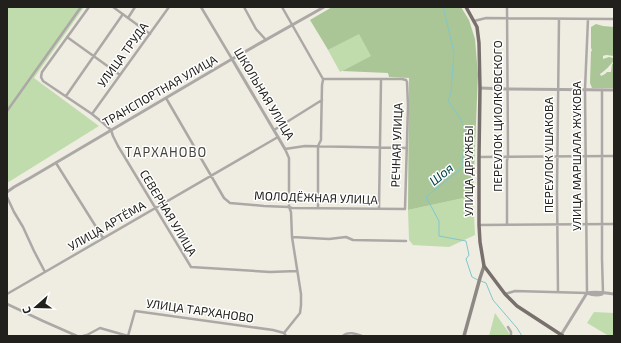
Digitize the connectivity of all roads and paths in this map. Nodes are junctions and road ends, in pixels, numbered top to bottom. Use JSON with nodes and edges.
{"nodes":[{"id":1,"x":81,"y":7,"type":"edge"},
{"id":2,"x":89,"y":7,"type":"edge"},
{"id":3,"x":113,"y":7,"type":"edge"},
{"id":4,"x":135,"y":7,"type":"edge"},
{"id":5,"x":169,"y":7,"type":"edge"},
{"id":6,"x":201,"y":7,"type":"edge"},
{"id":7,"x":244,"y":7,"type":"edge"},
{"id":8,"x":282,"y":7,"type":"edge"},
{"id":9,"x":324,"y":7,"type":"edge"},
{"id":10,"x":466,"y":7,"type":"edge"},
{"id":11,"x":508,"y":7,"type":"edge"},
{"id":12,"x":123,"y":14,"type":"junction"},
{"id":13,"x":128,"y":18,"type":"junction"},
{"id":14,"x":508,"y":18,"type":"junction"},
{"id":15,"x":559,"y":19,"type":"junction"},
{"id":16,"x":588,"y":19,"type":"junction"},
{"id":17,"x":614,"y":19,"type":"edge"},
{"id":18,"x":474,"y":21,"type":"junction"},
{"id":19,"x":293,"y":25,"type":"junction"},
{"id":20,"x":150,"y":34,"type":"junction"},
{"id":21,"x":67,"y":37,"type":"junction"},
{"id":22,"x":266,"y":40,"type":"junction"},
{"id":23,"x":94,"y":56,"type":"junction"},
{"id":24,"x":232,"y":59,"type":"junction"},
{"id":25,"x":120,"y":75,"type":"junction"},
{"id":26,"x":324,"y":80,"type":"junction"},
{"id":27,"x":381,"y":80,"type":"junction"},
{"id":28,"x":480,"y":88,"type":"junction"},
{"id":29,"x":507,"y":89,"type":"junction"},
{"id":30,"x":559,"y":90,"type":"junction"},
{"id":31,"x":585,"y":90,"type":"junction"},
{"id":32,"x":602,"y":90,"type":"junction"},
{"id":33,"x":614,"y":90,"type":"edge"},
{"id":34,"x":66,"y":96,"type":"junction"},
{"id":35,"x":166,"y":98,"type":"junction"},
{"id":36,"x":322,"y":100,"type":"junction"},
{"id":37,"x":7,"y":111,"type":"edge"},
{"id":38,"x":92,"y":114,"type":"junction"},
{"id":39,"x":111,"y":130,"type":"junction"},
{"id":40,"x":274,"y":130,"type":"junction"},
{"id":41,"x":278,"y":137,"type":"junction"},
{"id":42,"x":318,"y":146,"type":"junction"},
{"id":43,"x":379,"y":148,"type":"junction"},
{"id":44,"x":406,"y":148,"type":"junction"},
{"id":45,"x":285,"y":149,"type":"junction"},
{"id":46,"x":508,"y":156,"type":"junction"},
{"id":47,"x":558,"y":156,"type":"junction"},
{"id":48,"x":585,"y":156,"type":"junction"},
{"id":49,"x":602,"y":156,"type":"junction"},
{"id":50,"x":614,"y":156,"type":"edge"},
{"id":51,"x":479,"y":157,"type":"junction"},
{"id":52,"x":56,"y":163,"type":"junction"},
{"id":53,"x":212,"y":175,"type":"junction"},
{"id":54,"x":7,"y":192,"type":"edge"},
{"id":55,"x":7,"y":197,"type":"edge"},
{"id":56,"x":289,"y":206,"type":"junction"},
{"id":57,"x":155,"y":208,"type":"junction"},
{"id":58,"x":318,"y":208,"type":"junction"},
{"id":59,"x":378,"y":208,"type":"junction"},
{"id":60,"x":404,"y":209,"type":"joint"},
{"id":61,"x":507,"y":224,"type":"junction"},
{"id":62,"x":558,"y":224,"type":"junction"},
{"id":63,"x":602,"y":224,"type":"junction"},
{"id":64,"x":614,"y":224,"type":"edge"},
{"id":65,"x":479,"y":225,"type":"junction"},
{"id":66,"x":587,"y":225,"type":"junction"},
{"id":67,"x":292,"y":237,"type":"junction"},
{"id":68,"x":103,"y":238,"type":"junction"},
{"id":69,"x":406,"y":241,"type":"dead end"},
{"id":70,"x":484,"y":266,"type":"junction"},
{"id":71,"x":297,"y":271,"type":"junction"},
{"id":72,"x":45,"y":272,"type":"junction"},
{"id":73,"x":558,"y":292,"type":"junction"},
{"id":74,"x":587,"y":293,"type":"junction"},
{"id":75,"x":603,"y":293,"type":"junction"},
{"id":76,"x":7,"y":294,"type":"edge"},
{"id":77,"x":505,"y":294,"type":"junction"},
{"id":78,"x":614,"y":294,"type":"edge"},
{"id":79,"x":7,"y":304,"type":"edge"},
{"id":80,"x":508,"y":327,"type":"dead end"},
{"id":81,"x":285,"y":334,"type":"edge"},
{"id":82,"x":562,"y":335,"type":"edge"},
{"id":83,"x":77,"y":336,"type":"edge"},
{"id":84,"x":83,"y":336,"type":"edge"},
{"id":85,"x":128,"y":336,"type":"edge"},
{"id":86,"x":342,"y":336,"type":"edge"},
{"id":87,"x":362,"y":336,"type":"edge"},
{"id":88,"x":464,"y":336,"type":"edge"},
{"id":89,"x":511,"y":336,"type":"edge"}],
"edges":[{"from":1,"to":37,"type":"street"},
{"from":2,"to":21,"type":"street"},
{"from":3,"to":12,"type":"street"},
{"from":4,"to":13,"type":"street"},
{"from":5,"to":20,"type":"street","name":"УЛИЦА ТРУДА"},
{"from":6,"to":24,"type":"street","name":"ШКОЛЬНАЯ УЛИЦА"},
{"from":7,"to":22,"type":"street"},
{"from":8,"to":19,"type":"street"},
{"from":9,"to":19,"type":"street","name":"ТРАНСПОРТНАЯ УЛИЦА"},
{"from":10,"to":18,"type":"main road","name":"УЛИЦА ДРУЖБЫ"},
{"from":11,"to":14,"type":"street","name":"ПЕРЕУЛОК ЦИОЛКОВСКОГО"},
{"from":12,"to":13,"type":"street"},
{"from":12,"to":23,"type":"street"},
{"from":13,"to":20,"type":"street"},
{"from":14,"to":15,"type":"street"},
{"from":14,"to":18,"type":"street"},
{"from":14,"to":29,"type":"street","name":"ПЕРЕУЛОК ЦИОЛКОВСКОГО"},
{"from":15,"to":16,"type":"street"},
{"from":15,"to":30,"type":"street","name":"ПЕРЕУЛОК УШАКОВА"},
{"from":16,"to":17,"type":"street"},
{"from":16,"to":31,"type":"street","name":"УЛИЦА МАРШАЛА ЖУКОВА"},
{"from":18,"to":28,"type":"main road","name":"УЛИЦА ДРУЖБЫ"},
{"from":19,"to":22,"type":"street","name":"ТРАНСПОРТНАЯ УЛИЦА"},
{"from":19,"to":26,"type":"street"},
{"from":20,"to":25,"type":"street","name":"УЛИЦА ТРУДА"},
{"from":21,"to":23,"type":"street"},
{"from":21,"to":34,"type":"street","name":"СЕВЕРНАЯ УЛИЦА"},
{"from":22,"to":24,"type":"street","name":"ТРАНСПОРТНАЯ УЛИЦА"},
{"from":23,"to":25,"type":"street"},
{"from":23,"to":34,"type":"street"},
{"from":24,"to":35,"type":"street","name":"ТРАНСПОРТНАЯ УЛИЦА"},
{"from":24,"to":40,"type":"street","name":"ШКОЛЬНАЯ УЛИЦА"},
{"from":25,"to":38,"type":"street","name":"УЛИЦА ТРУДА"},
{"from":26,"to":27,"type":"street"},
{"from":26,"to":36,"type":"street"},
{"from":27,"to":43,"type":"street"},
{"from":27,"to":44,"type":"street","name":"РЕЧНАЯ УЛИЦА"},
{"from":28,"to":29,"type":"street"},
{"from":28,"to":51,"type":"main road","name":"УЛИЦА ДРУЖБЫ"},
{"from":29,"to":30,"type":"street"},
{"from":29,"to":46,"type":"street","name":"ПЕРЕУЛОК ЦИОЛКОВСКОГО"},
{"from":30,"to":31,"type":"street"},
{"from":30,"to":47,"type":"street","name":"ПЕРЕУЛОК УШАКОВА"},
{"from":31,"to":32,"type":"street"},
{"from":31,"to":48,"type":"street","name":"УЛИЦА МАРШАЛА ЖУКОВА"},
{"from":32,"to":33,"type":"street"},
{"from":32,"to":49,"type":"street"},
{"from":34,"to":38,"type":"street","name":"СЕВЕРНАЯ УЛИЦА"},
{"from":35,"to":39,"type":"street","name":"ТРАНСПОРТНАЯ УЛИЦА"},
{"from":35,"to":53,"type":"street","name":"МОЛОДЁЖНАЯ УЛИЦА"},
{"from":36,"to":40,"type":"street"},
{"from":36,"to":42,"type":"street"},
{"from":38,"to":39,"type":"street","name":"СЕВЕРНАЯ УЛИЦА"},
{"from":39,"to":52,"type":"street","name":"ТРАНСПОРТНАЯ УЛИЦА"},
{"from":39,"to":57,"type":"street","name":"СЕВЕРНАЯ УЛИЦА"},
{"from":40,"to":41,"type":"street","name":"ШКОЛЬНАЯ УЛИЦА"},
{"from":41,"to":45,"type":"street","name":"ШКОЛЬНАЯ УЛИЦА"},
{"from":41,"to":53,"type":"street","name":"УЛИЦА АРТЁМА"},
{"from":42,"to":43,"type":"street","name":"ШКОЛЬНАЯ УЛИЦА"},
{"from":42,"to":45,"type":"street","name":"ШКОЛЬНАЯ УЛИЦА"},
{"from":42,"to":58,"type":"street"},
{"from":43,"to":44,"type":"street","name":"ШКОЛЬНАЯ УЛИЦА"},
{"from":43,"to":59,"type":"street"},
{"from":44,"to":60,"type":"street","name":"РЕЧНАЯ УЛИЦА"},
{"from":45,"to":56,"type":"street"},
{"from":46,"to":47,"type":"street"},
{"from":46,"to":51,"type":"street"},
{"from":46,"to":61,"type":"street","name":"ПЕРЕУЛОК ЦИОЛКОВСКОГО"},
{"from":47,"to":48,"type":"street"},
{"from":47,"to":62,"type":"street","name":"ПЕРЕУЛОК УШАКОВА"},
{"from":48,"to":49,"type":"street"},
{"from":48,"to":66,"type":"street","name":"УЛИЦА МАРШАЛА ЖУКОВА"},
{"from":49,"to":50,"type":"street"},
{"from":49,"to":63,"type":"street"},
{"from":51,"to":65,"type":"main road","name":"УЛИЦА ДРУЖБЫ"},
{"from":52,"to":54,"type":"street","name":"ТРАНСПОРТНАЯ УЛИЦА"},
{"from":52,"to":68,"type":"street"},
{"from":53,"to":56,"type":"street","name":"МОЛОДЁЖНАЯ УЛИЦА"},
{"from":53,"to":57,"type":"street","name":"УЛИЦА АРТЁМА"},
{"from":55,"to":72,"type":"street"},
{"from":56,"to":58,"type":"street","name":"МОЛОДЁЖНАЯ УЛИЦА"},
{"from":56,"to":67,"type":"street"},
{"from":57,"to":68,"type":"street","name":"УЛИЦА АРТЁМА"},
{"from":57,"to":71,"type":"street","name":"СЕВЕРНАЯ УЛИЦА"},
{"from":58,"to":59,"type":"street","name":"МОЛОДЁЖНАЯ УЛИЦА"},
{"from":59,"to":60,"type":"street","name":"МОЛОДЁЖНАЯ УЛИЦА"},
{"from":61,"to":62,"type":"street"},
{"from":61,"to":65,"type":"street"},
{"from":62,"to":66,"type":"street"},
{"from":62,"to":73,"type":"street","name":"ПЕРЕУЛОК УШАКОВА"},
{"from":63,"to":64,"type":"street"},
{"from":63,"to":66,"type":"street"},
{"from":63,"to":75,"type":"street"},
{"from":65,"to":70,"type":"main road","name":"УЛИЦА ДРУЖБЫ"},
{"from":66,"to":74,"type":"street","name":"УЛИЦА МАРШАЛА ЖУКОВА"},
{"from":67,"to":69,"type":"street"},
{"from":67,"to":71,"type":"street"},
{"from":68,"to":72,"type":"street","name":"УЛИЦА АРТЁМА"},
{"from":70,"to":77,"type":"main road"},
{"from":70,"to":88,"type":"main road","name":"УЛИЦА ДРУЖБЫ"},
{"from":71,"to":81,"type":"street"},
{"from":72,"to":76,"type":"street","name":"УЛИЦА АРТЁМА"},
{"from":73,"to":74,"type":"street"},
{"from":73,"to":77,"type":"street"},
{"from":74,"to":75,"type":"street"},
{"from":74,"to":82,"type":"street"},
{"from":75,"to":78,"type":"street"},
{"from":77,"to":82,"type":"main road"},
{"from":79,"to":83,"type":"street"},
{"from":80,"to":89,"type":"street"},
{"from":81,"to":85,"type":"street","name":"УЛИЦА ТАРХАНОВО"},
{"from":84,"to":85,"type":"street"},
{"from":86,"to":87,"type":"street"}]}
